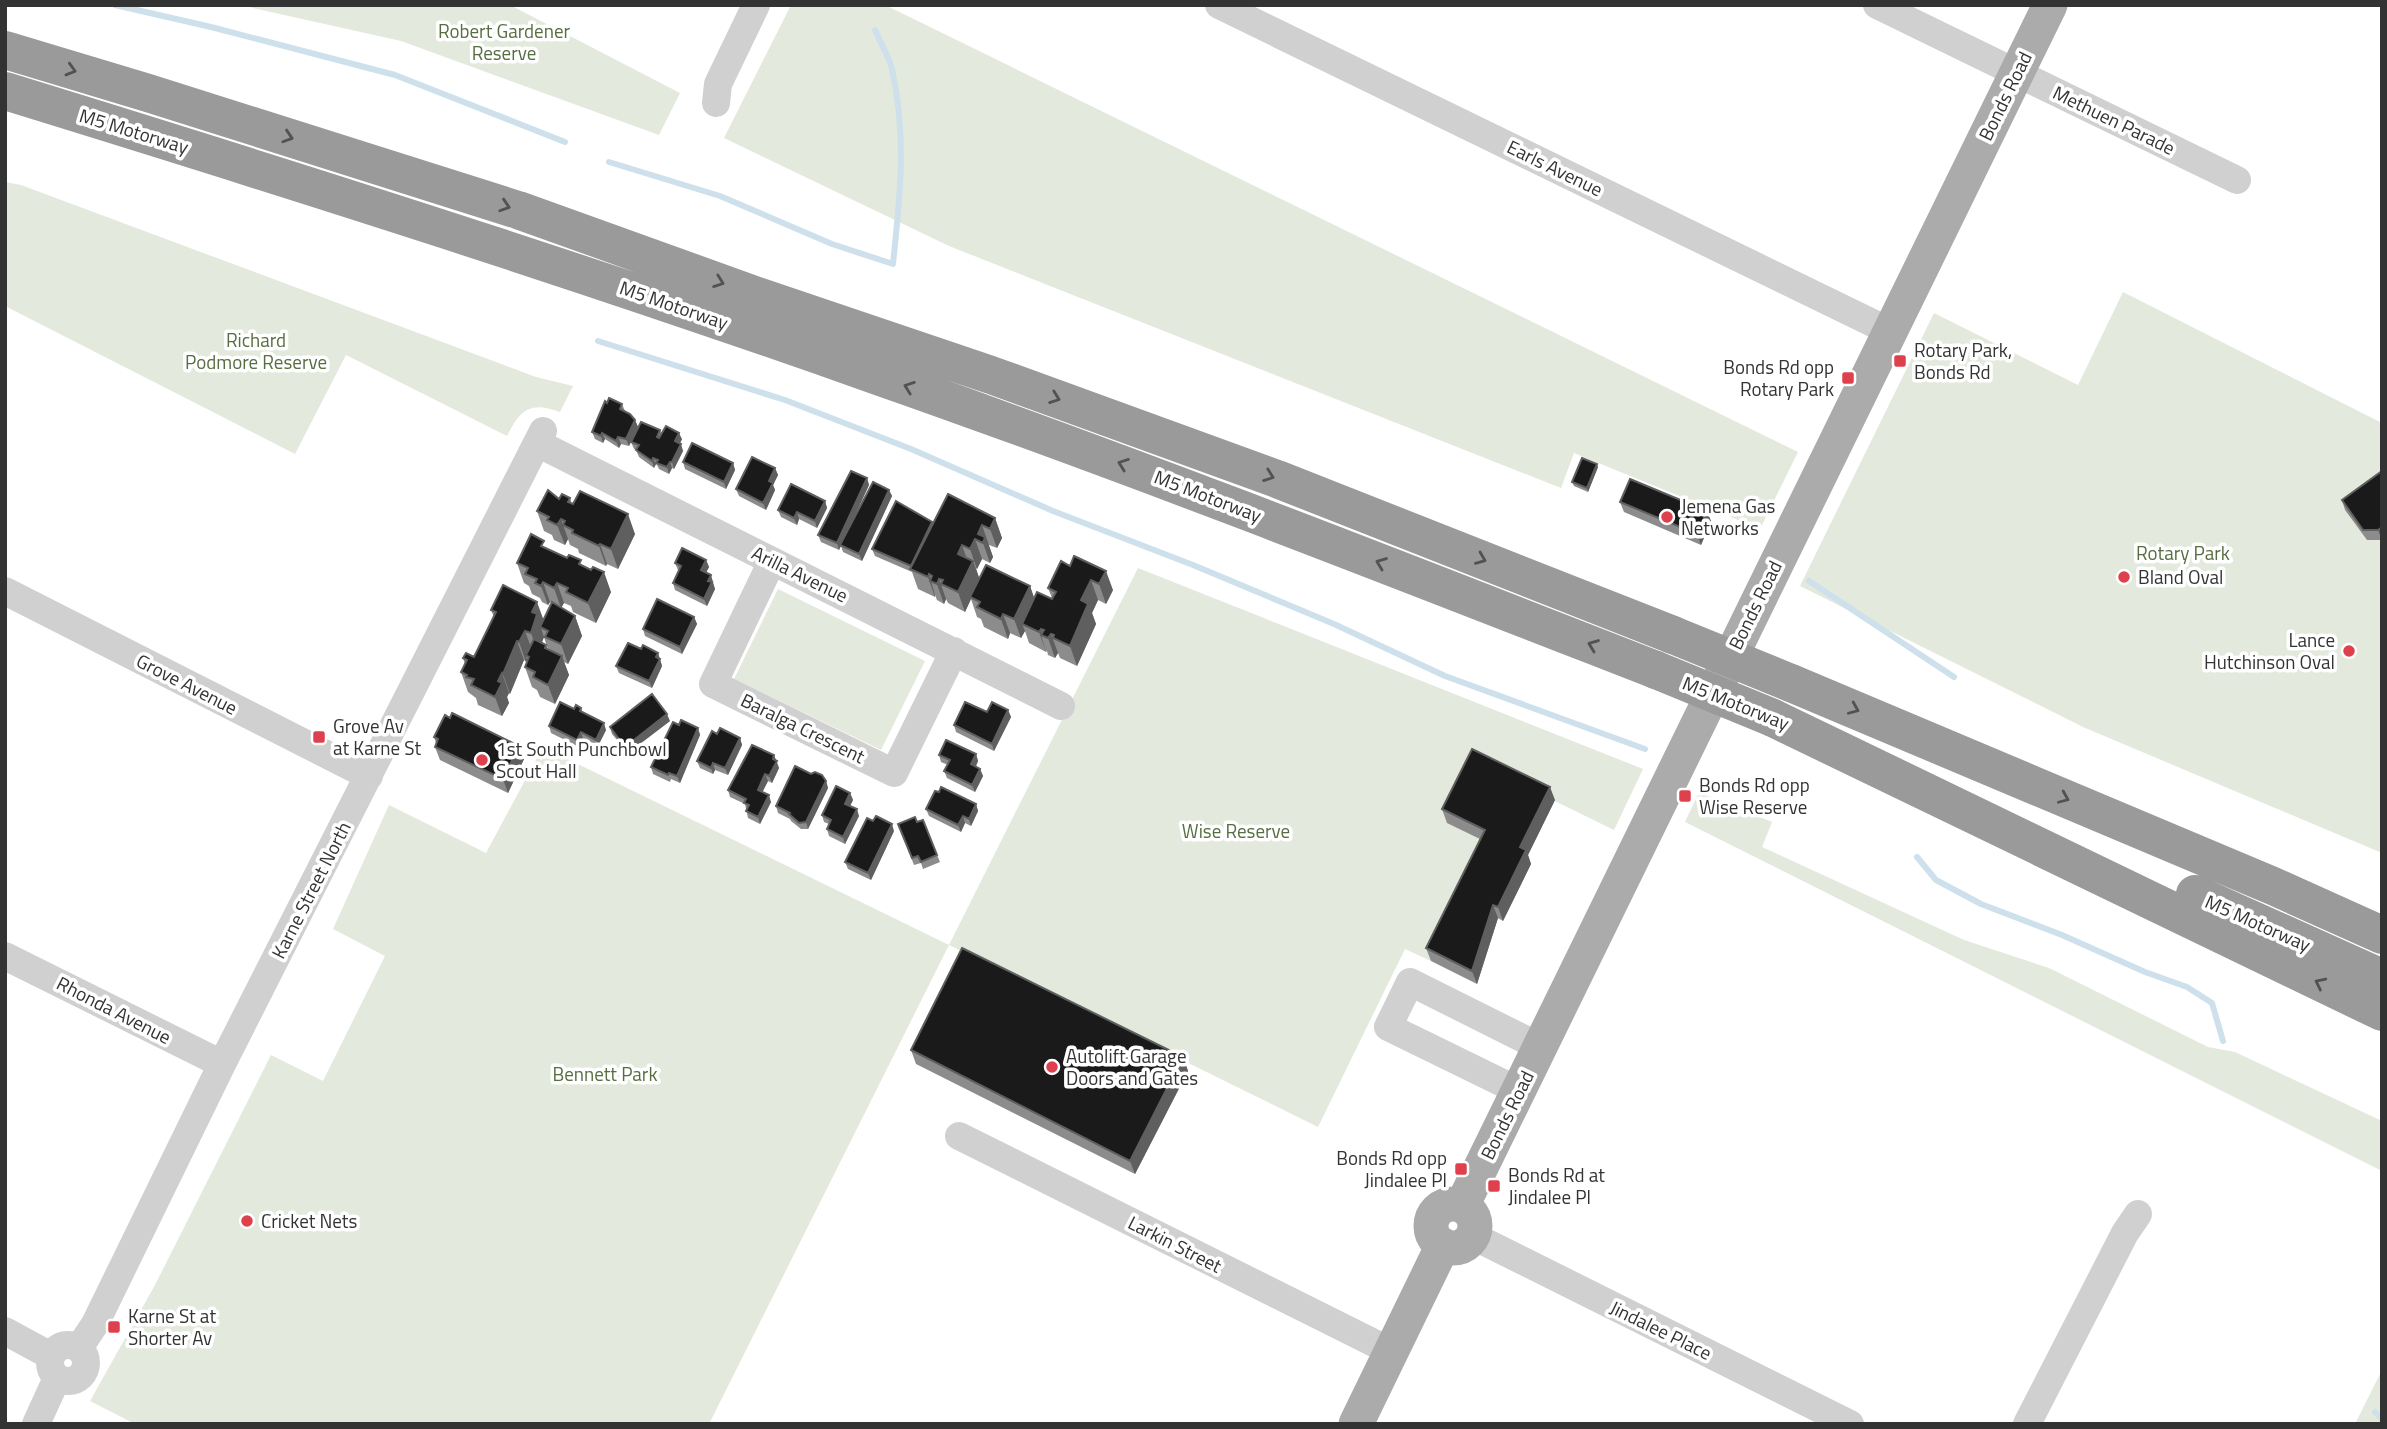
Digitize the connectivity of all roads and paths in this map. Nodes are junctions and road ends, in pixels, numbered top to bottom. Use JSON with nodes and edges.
{"nodes":[{"id":1,"x":756,"y":5,"type":"edge"},
{"id":2,"x":1219,"y":5,"type":"edge"},
{"id":3,"x":1877,"y":5,"type":"edge"},
{"id":4,"x":2050,"y":5,"type":"edge"},
{"id":5,"x":5,"y":50,"type":"edge"},
{"id":6,"x":2017,"y":73,"type":"junction"},
{"id":7,"x":5,"y":91,"type":"edge"},
{"id":8,"x":716,"y":103,"type":"dead end"},
{"id":9,"x":2238,"y":180,"type":"dead end"},
{"id":10,"x":1891,"y":332,"type":"junction"},
{"id":11,"x":540,"y":437,"type":"joint"},
{"id":12,"x":772,"y":561,"type":"junction"},
{"id":13,"x":5,"y":591,"type":"edge"},
{"id":14,"x":954,"y":652,"type":"junction"},
{"id":15,"x":1061,"y":706,"type":"dead end"},
{"id":16,"x":1773,"y":718,"type":"junction"},
{"id":17,"x":369,"y":776,"type":"junction"},
{"id":18,"x":2273,"y":886,"type":"junction"},
{"id":19,"x":2382,"y":923,"type":"edge"},
{"id":20,"x":2382,"y":935,"type":"edge"},
{"id":21,"x":5,"y":956,"type":"edge"},
{"id":22,"x":2382,"y":978,"type":"edge"},
{"id":23,"x":2382,"y":1012,"type":"edge"},
{"id":24,"x":1541,"y":1047,"type":"junction"},
{"id":25,"x":222,"y":1064,"type":"junction"},
{"id":26,"x":1519,"y":1091,"type":"junction"},
{"id":27,"x":959,"y":1136,"type":"dead end"},
{"id":28,"x":2138,"y":1214,"type":"dead end"},
{"id":29,"x":1459,"y":1229,"type":"junction"},
{"id":30,"x":5,"y":1331,"type":"edge"},
{"id":31,"x":1392,"y":1352,"type":"junction"},
{"id":32,"x":61,"y":1372,"type":"junction"},
{"id":33,"x":36,"y":1424,"type":"edge"},
{"id":34,"x":54,"y":1424,"type":"edge"},
{"id":35,"x":1356,"y":1424,"type":"edge"},
{"id":36,"x":1850,"y":1424,"type":"edge"},
{"id":37,"x":2027,"y":1424,"type":"edge"}],
"edges":[{"from":1,"to":8,"type":"street"},
{"from":2,"to":10,"type":"street","name":"Earls Avenue"},
{"from":3,"to":6,"type":"street","name":"Methuen Parade"},
{"from":4,"to":6,"type":"main road","name":"Bonds Road"},
{"from":5,"to":18,"type":"highway","name":"M5 Motorway","one_way":true,"bridge":true},
{"from":6,"to":9,"type":"street","name":"Methuen Parade"},
{"from":6,"to":10,"type":"main road","name":"Bonds Road"},
{"from":16,"to":7,"type":"highway","name":"M5 Motorway","one_way":true,"bridge":true},
{"from":10,"to":24,"type":"main road","name":"Bonds Road"},
{"from":11,"to":12,"type":"street","name":"Arilla Avenue"},
{"from":11,"to":17,"type":"street","name":"Karne Street North"},
{"from":12,"to":14,"type":"street","name":"Arilla Avenue"},
{"from":12,"to":14,"type":"street","name":"Baralga Crescent"},
{"from":13,"to":17,"type":"street","name":"Grove Avenue"},
{"from":14,"to":15,"type":"street","name":"Arilla Avenue"},
{"from":16,"to":22,"type":"highway","name":"M5 Motorway"},
{"from":23,"to":16,"type":"highway","one_way":true},
{"from":17,"to":25,"type":"street","name":"Karne Street North"},
{"from":18,"to":19,"type":"highway"},
{"from":18,"to":20,"type":"highway","name":"M5 Motorway"},
{"from":21,"to":25,"type":"street","name":"Rhonda Avenue"},
{"from":24,"to":26,"type":"main road","name":"Bonds Road"},
{"from":24,"to":26,"type":"street"},
{"from":25,"to":32,"type":"street","name":"Karne Street North"},
{"from":26,"to":29,"type":"main road","name":"Bonds Road"},
{"from":27,"to":31,"type":"street","name":"Larkin Street"},
{"from":28,"to":37,"type":"street"},
{"from":29,"to":31,"type":"main road","name":"Bonds Road"},
{"from":29,"to":36,"type":"street","name":"Jindalee Place"},
{"from":30,"to":32,"type":"street"},
{"from":31,"to":35,"type":"main road","name":"Bonds Road"},
{"from":32,"to":33,"type":"street"},
{"from":32,"to":34,"type":"street"}]}
